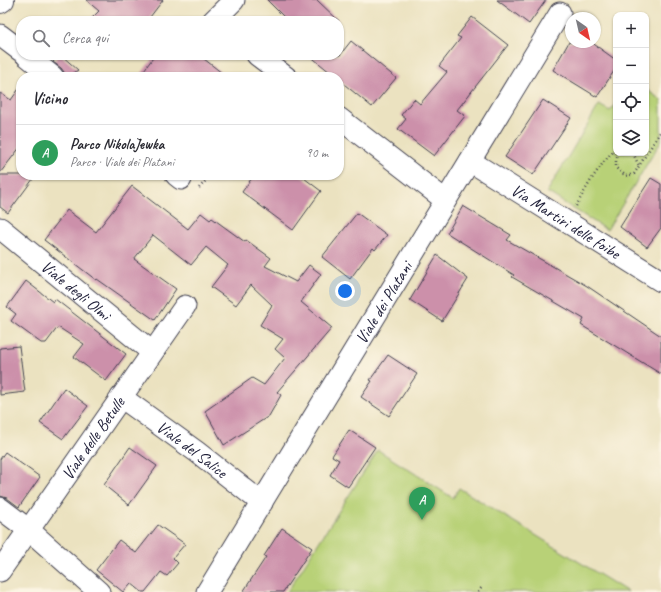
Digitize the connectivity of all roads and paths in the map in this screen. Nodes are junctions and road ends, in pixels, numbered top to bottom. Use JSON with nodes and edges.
{"nodes":[{"id":1,"x":3,"y":0,"type":"edge"},
{"id":2,"x":234,"y":0,"type":"edge"},
{"id":3,"x":0,"y":2,"type":"edge"},
{"id":4,"x":560,"y":13,"type":"dead end"},
{"id":5,"x":218,"y":16,"type":"edge"},
{"id":6,"x":0,"y":35,"type":"edge"},
{"id":7,"x":16,"y":47,"type":"edge"},
{"id":8,"x":32,"y":60,"type":"edge"},
{"id":9,"x":264,"y":60,"type":"edge"},
{"id":10,"x":47,"y":72,"type":"edge"},
{"id":11,"x":279,"y":72,"type":"edge"},
{"id":12,"x":344,"y":122,"type":"edge"},
{"id":13,"x":661,"y":131,"type":"edge"},
{"id":14,"x":613,"y":152,"type":"edge"},
{"id":15,"x":617,"y":156,"type":"edge"},
{"id":16,"x":634,"y":156,"type":"edge"},
{"id":17,"x":470,"y":161,"type":"junction"},
{"id":18,"x":639,"y":166,"type":"junction"},
{"id":19,"x":445,"y":200,"type":"junction"},
{"id":20,"x":567,"y":222,"type":"junction"},
{"id":21,"x":0,"y":228,"type":"edge"},
{"id":22,"x":661,"y":281,"type":"edge"},
{"id":23,"x":185,"y":306,"type":"dead end"},
{"id":24,"x":152,"y":352,"type":"junction"},
{"id":25,"x":121,"y":397,"type":"junction"},
{"id":26,"x":262,"y":503,"type":"junction"},
{"id":27,"x":0,"y":508,"type":"edge"},
{"id":28,"x":29,"y":530,"type":"junction"},
{"id":29,"x":0,"y":571,"type":"edge"},
{"id":30,"x":483,"y":586,"type":"dead end"},
{"id":31,"x":99,"y":592,"type":"edge"},
{"id":32,"x":206,"y":592,"type":"edge"},
{"id":33,"x":478,"y":592,"type":"edge"}],
"edges":[{"from":1,"to":3,"type":"street"},
{"from":2,"to":5,"type":"street"},
{"from":4,"to":17,"type":"street","name":"Viale dei Platani"},
{"from":6,"to":7,"type":"street"},
{"from":8,"to":10,"type":"street"},
{"from":9,"to":11,"type":"street"},
{"from":12,"to":19,"type":"street"},
{"from":13,"to":18,"type":"path"},
{"from":14,"to":20,"type":"path"},
{"from":15,"to":18,"type":"path"},
{"from":16,"to":18,"type":"path"},
{"from":17,"to":19,"type":"street","name":"Viale dei Platani"},
{"from":17,"to":20,"type":"street","name":"Via Martiri delle foibe"},
{"from":19,"to":26,"type":"street","name":"Viale dei Platani"},
{"from":20,"to":22,"type":"street","name":"Via Martiri delle foibe"},
{"from":21,"to":24,"type":"street","name":"Viale degli Olmi"},
{"from":23,"to":24,"type":"street","name":"Viale delle Betulle"},
{"from":24,"to":25,"type":"street","name":"Viale delle Betulle"},
{"from":25,"to":26,"type":"street","name":"Viale del Salice"},
{"from":25,"to":28,"type":"street","name":"Viale delle Betulle"},
{"from":26,"to":32,"type":"street","name":"Viale dei Platani"},
{"from":27,"to":28,"type":"street"},
{"from":28,"to":29,"type":"street","name":"Viale delle Betulle"},
{"from":28,"to":31,"type":"street"},
{"from":30,"to":33,"type":"path"}]}
